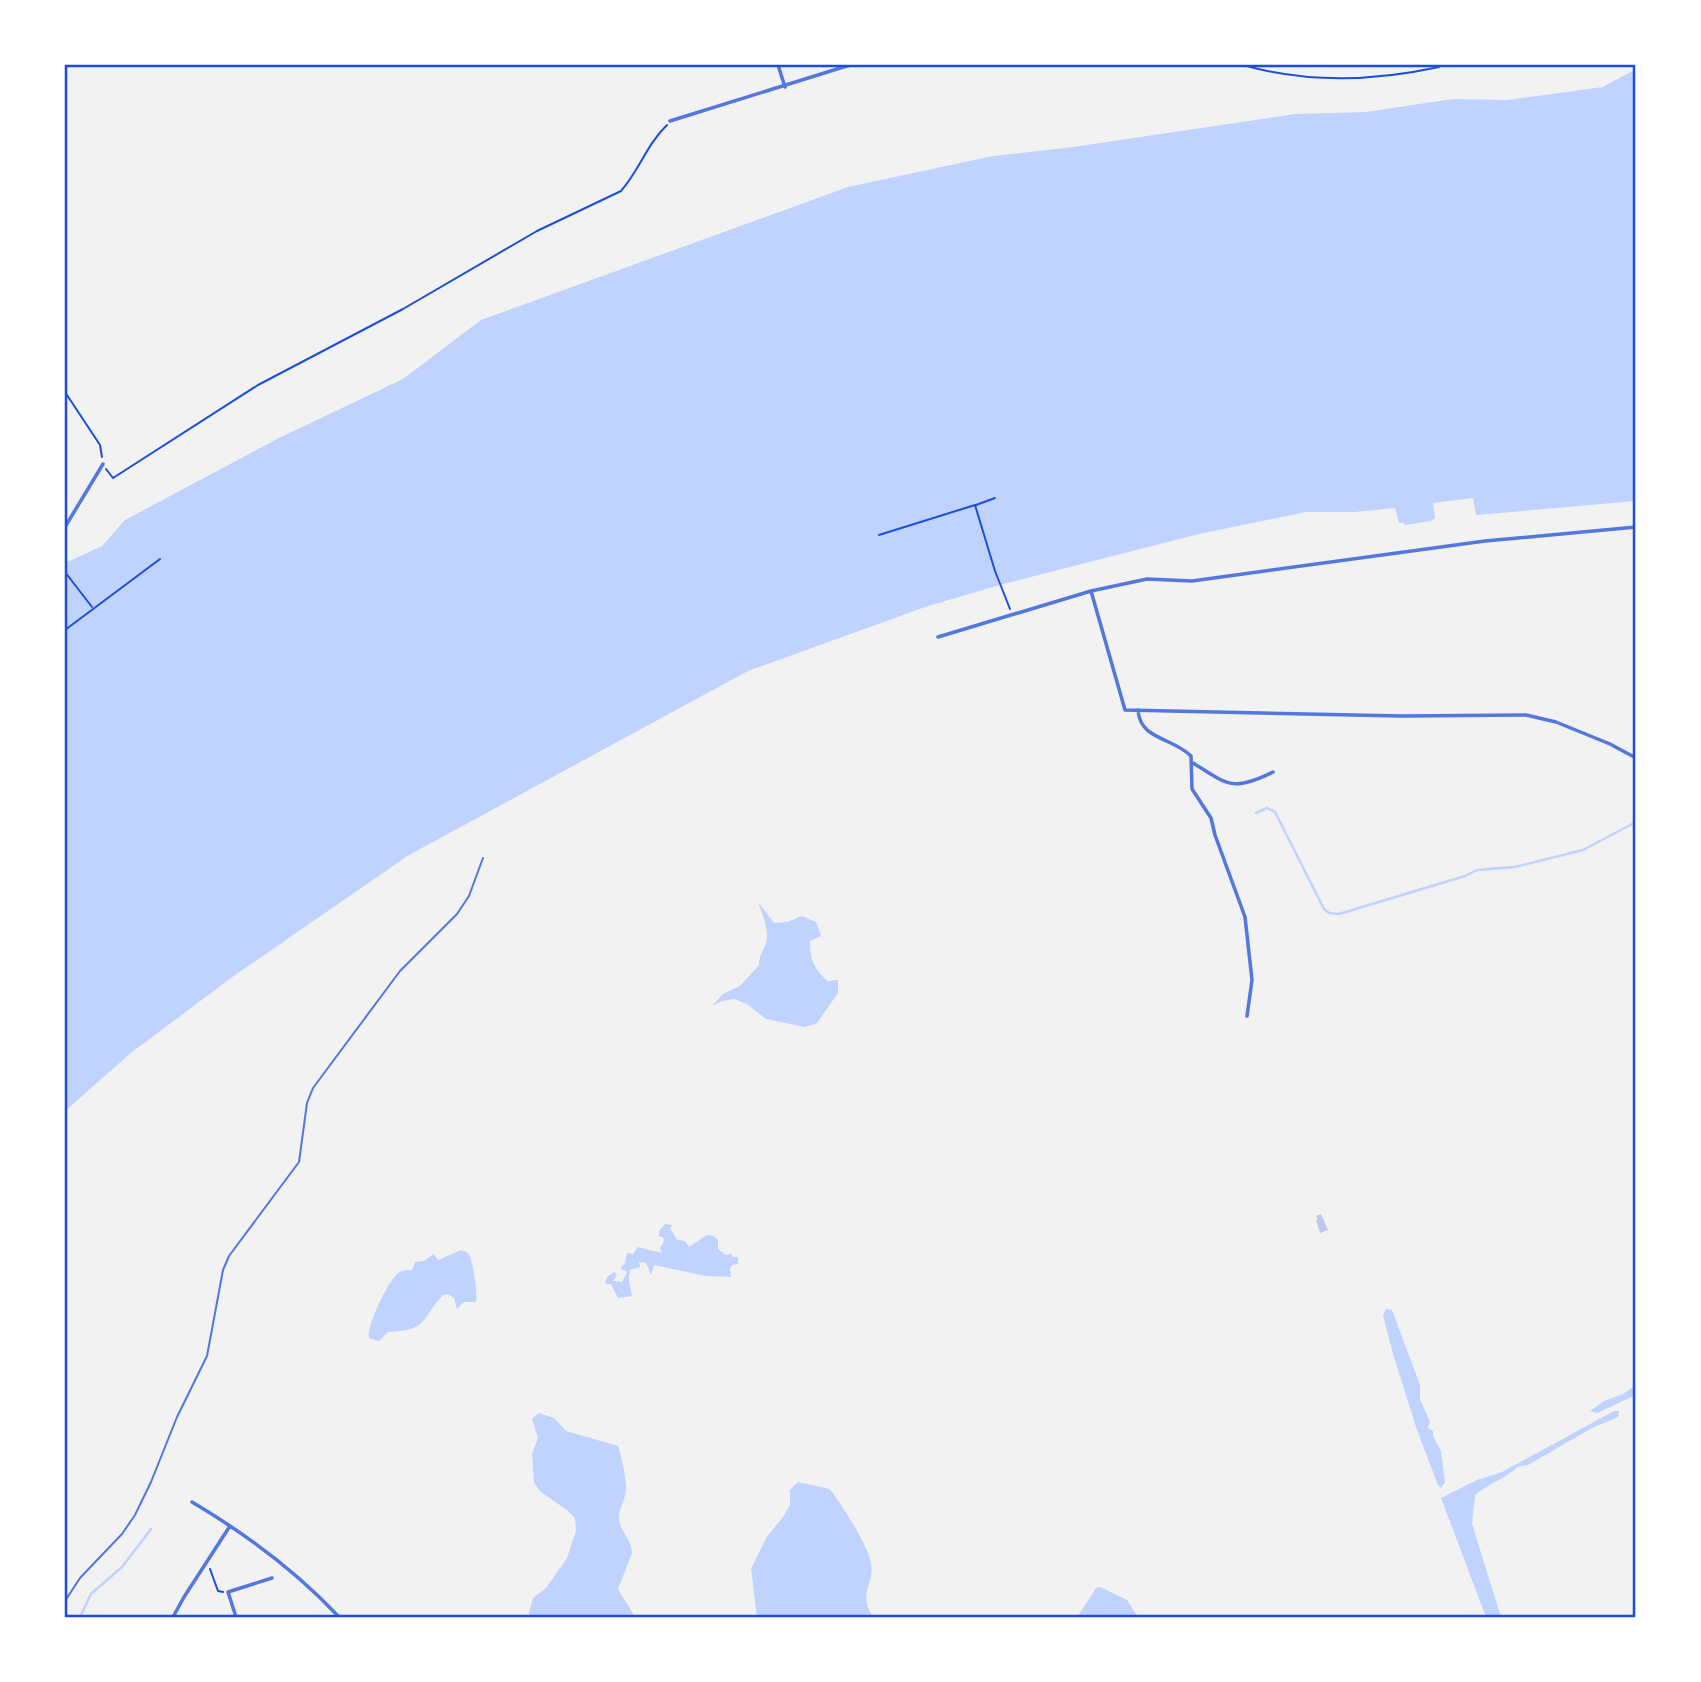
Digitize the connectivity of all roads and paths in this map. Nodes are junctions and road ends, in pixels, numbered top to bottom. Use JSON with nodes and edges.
{"nodes":[{"id":1,"x":778,"y":65,"type":"edge"},
{"id":2,"x":850,"y":65,"type":"edge"},
{"id":3,"x":1243,"y":65,"type":"edge"},
{"id":4,"x":1439,"y":65,"type":"edge"},
{"id":5,"x":785,"y":86,"type":"junction"},
{"id":6,"x":670,"y":121,"type":"joint"},
{"id":7,"x":65,"y":392,"type":"edge"},
{"id":8,"x":103,"y":464,"type":"junction"},
{"id":9,"x":995,"y":498,"type":"dead end"},
{"id":10,"x":975,"y":505,"type":"junction"},
{"id":11,"x":65,"y":527,"type":"edge"},
{"id":12,"x":1636,"y":527,"type":"edge"},
{"id":13,"x":879,"y":535,"type":"dead end"},
{"id":14,"x":160,"y":559,"type":"dead end"},
{"id":15,"x":65,"y":572,"type":"edge"},
{"id":16,"x":1091,"y":591,"type":"junction"},
{"id":17,"x":93,"y":609,"type":"junction"},
{"id":18,"x":1012,"y":613,"type":"junction"},
{"id":19,"x":65,"y":630,"type":"edge"},
{"id":20,"x":938,"y":637,"type":"dead end"},
{"id":21,"x":1138,"y":710,"type":"junction"},
{"id":22,"x":1636,"y":758,"type":"edge"},
{"id":23,"x":1193,"y":762,"type":"junction"},
{"id":24,"x":1273,"y":772,"type":"dead end"},
{"id":25,"x":483,"y":858,"type":"dead end"},
{"id":26,"x":1247,"y":1016,"type":"dead end"},
{"id":27,"x":192,"y":1502,"type":"dead end"},
{"id":28,"x":230,"y":1526,"type":"junction"},
{"id":29,"x":207,"y":1561,"type":"junction"},
{"id":30,"x":272,"y":1578,"type":"dead end"},
{"id":31,"x":228,"y":1592,"type":"junction"},
{"id":32,"x":65,"y":1601,"type":"edge"},
{"id":33,"x":173,"y":1617,"type":"edge"},
{"id":34,"x":236,"y":1617,"type":"edge"},
{"id":35,"x":339,"y":1617,"type":"edge"}],
"edges":[{"from":1,"to":5,"type":"street"},
{"from":2,"to":5,"type":"street"},
{"from":3,"to":4,"type":"path"},
{"from":5,"to":6,"type":"street"},
{"from":6,"to":8,"type":"path"},
{"from":7,"to":8,"type":"path"},
{"from":8,"to":11,"type":"street"},
{"from":9,"to":10,"type":"path"},
{"from":10,"to":13,"type":"path"},
{"from":10,"to":18,"type":"path"},
{"from":12,"to":16,"type":"street"},
{"from":14,"to":17,"type":"path"},
{"from":15,"to":17,"type":"path"},
{"from":16,"to":18,"type":"street"},
{"from":16,"to":21,"type":"street"},
{"from":17,"to":19,"type":"path"},
{"from":18,"to":20,"type":"street"},
{"from":21,"to":22,"type":"street"},
{"from":21,"to":23,"type":"street"},
{"from":23,"to":24,"type":"street"},
{"from":23,"to":26,"type":"street"},
{"from":25,"to":32,"type":"lane"},
{"from":27,"to":28,"type":"street"},
{"from":28,"to":29,"type":"street"},
{"from":28,"to":35,"type":"street"},
{"from":29,"to":31,"type":"path"},
{"from":29,"to":33,"type":"street"},
{"from":30,"to":31,"type":"street"},
{"from":31,"to":34,"type":"street"}]}
